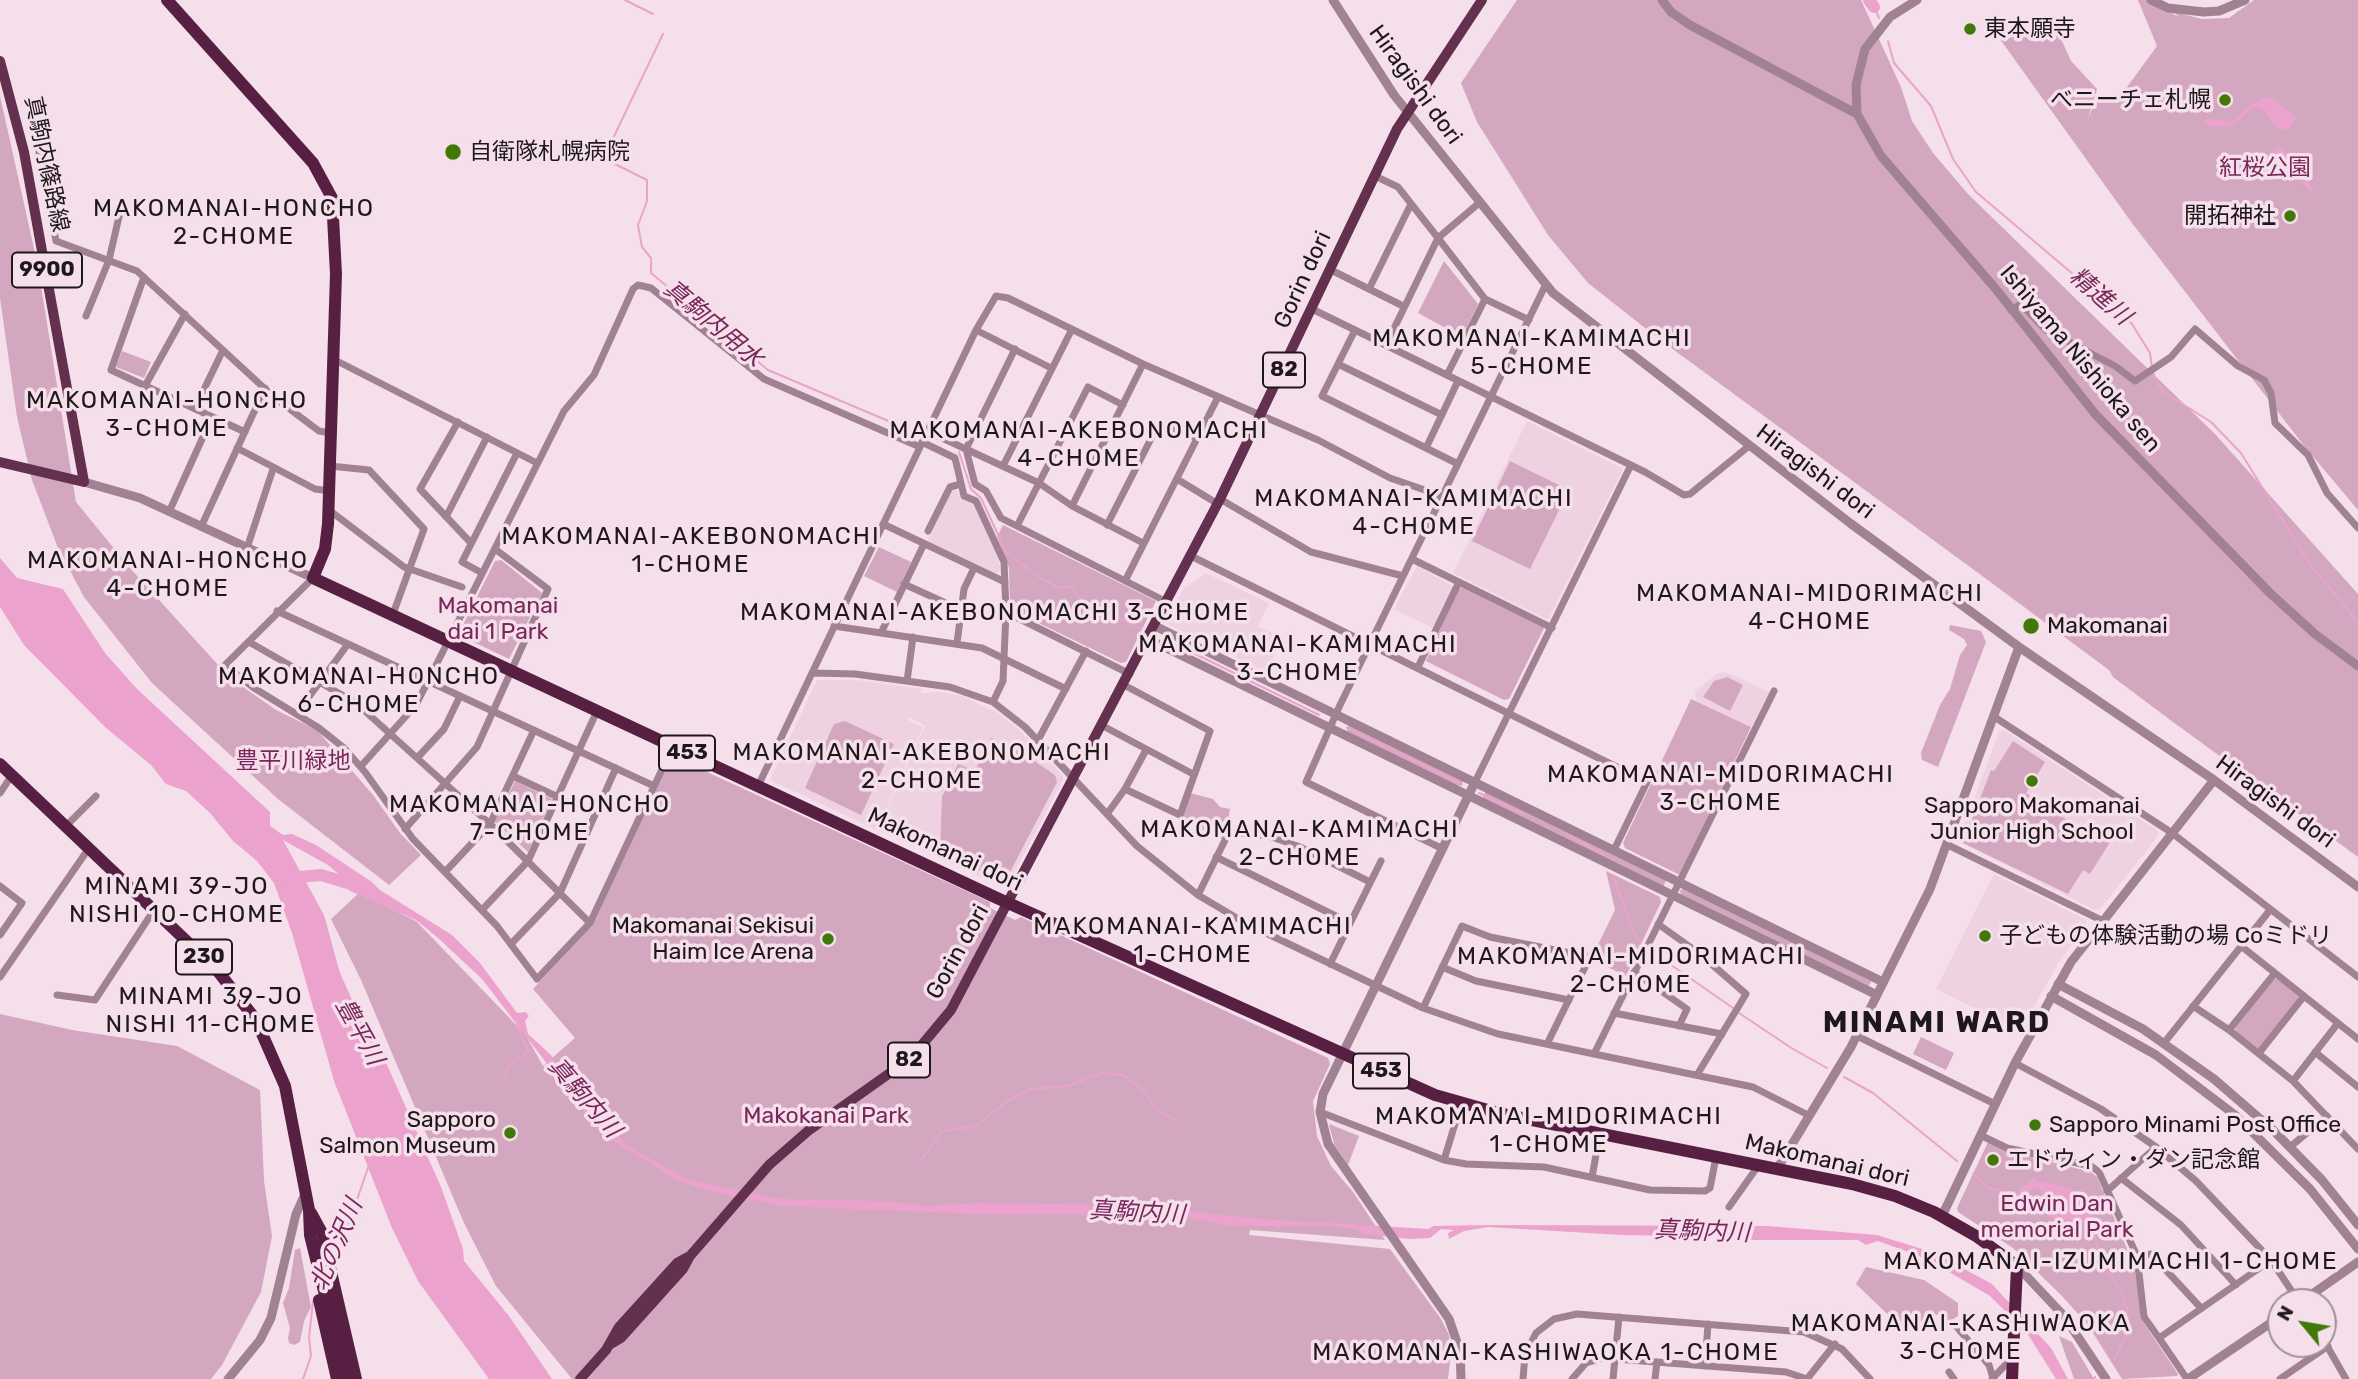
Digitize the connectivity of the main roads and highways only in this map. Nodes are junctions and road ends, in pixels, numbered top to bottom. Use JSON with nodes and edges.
{"nodes":[{"id":1,"x":167,"y":0,"type":"edge"},
{"id":2,"x":1482,"y":0,"type":"edge"},
{"id":3,"x":0,"y":61,"type":"edge"},
{"id":4,"x":0,"y":462,"type":"edge"},
{"id":5,"x":0,"y":764,"type":"edge"},
{"id":6,"x":1008,"y":903,"type":"junction"},
{"id":7,"x":322,"y":1246,"type":"junction"},
{"id":8,"x":317,"y":1270,"type":"junction"},
{"id":9,"x":337,"y":1379,"type":"edge"},
{"id":10,"x":346,"y":1379,"type":"edge"},
{"id":11,"x":356,"y":1379,"type":"edge"},
{"id":12,"x":364,"y":1379,"type":"edge"},
{"id":13,"x":580,"y":1379,"type":"edge"},
{"id":14,"x":2012,"y":1379,"type":"edge"}],
"edges":[{"from":1,"to":6,"type":"highway","name":"Makomanai dori","number":"453"},
{"from":2,"to":6,"type":"main road","name":"Gorin dori","number":"82"},
{"from":3,"to":4,"type":"main road","name":"真駒内篠路線","number":"9900"},
{"from":5,"to":7,"type":"highway","number":"230"},
{"from":6,"to":13,"type":"main road","name":"Gorin dori","number":"82"},
{"from":6,"to":14,"type":"highway","name":"Makomanai dori","number":"453"},
{"from":7,"to":8,"type":"highway","number":"230"},
{"from":7,"to":11,"type":"highway","number":"230"},
{"from":7,"to":12,"type":"highway"},
{"from":8,"to":9,"type":"highway","number":"230"},
{"from":8,"to":10,"type":"highway","number":"230"}]}
